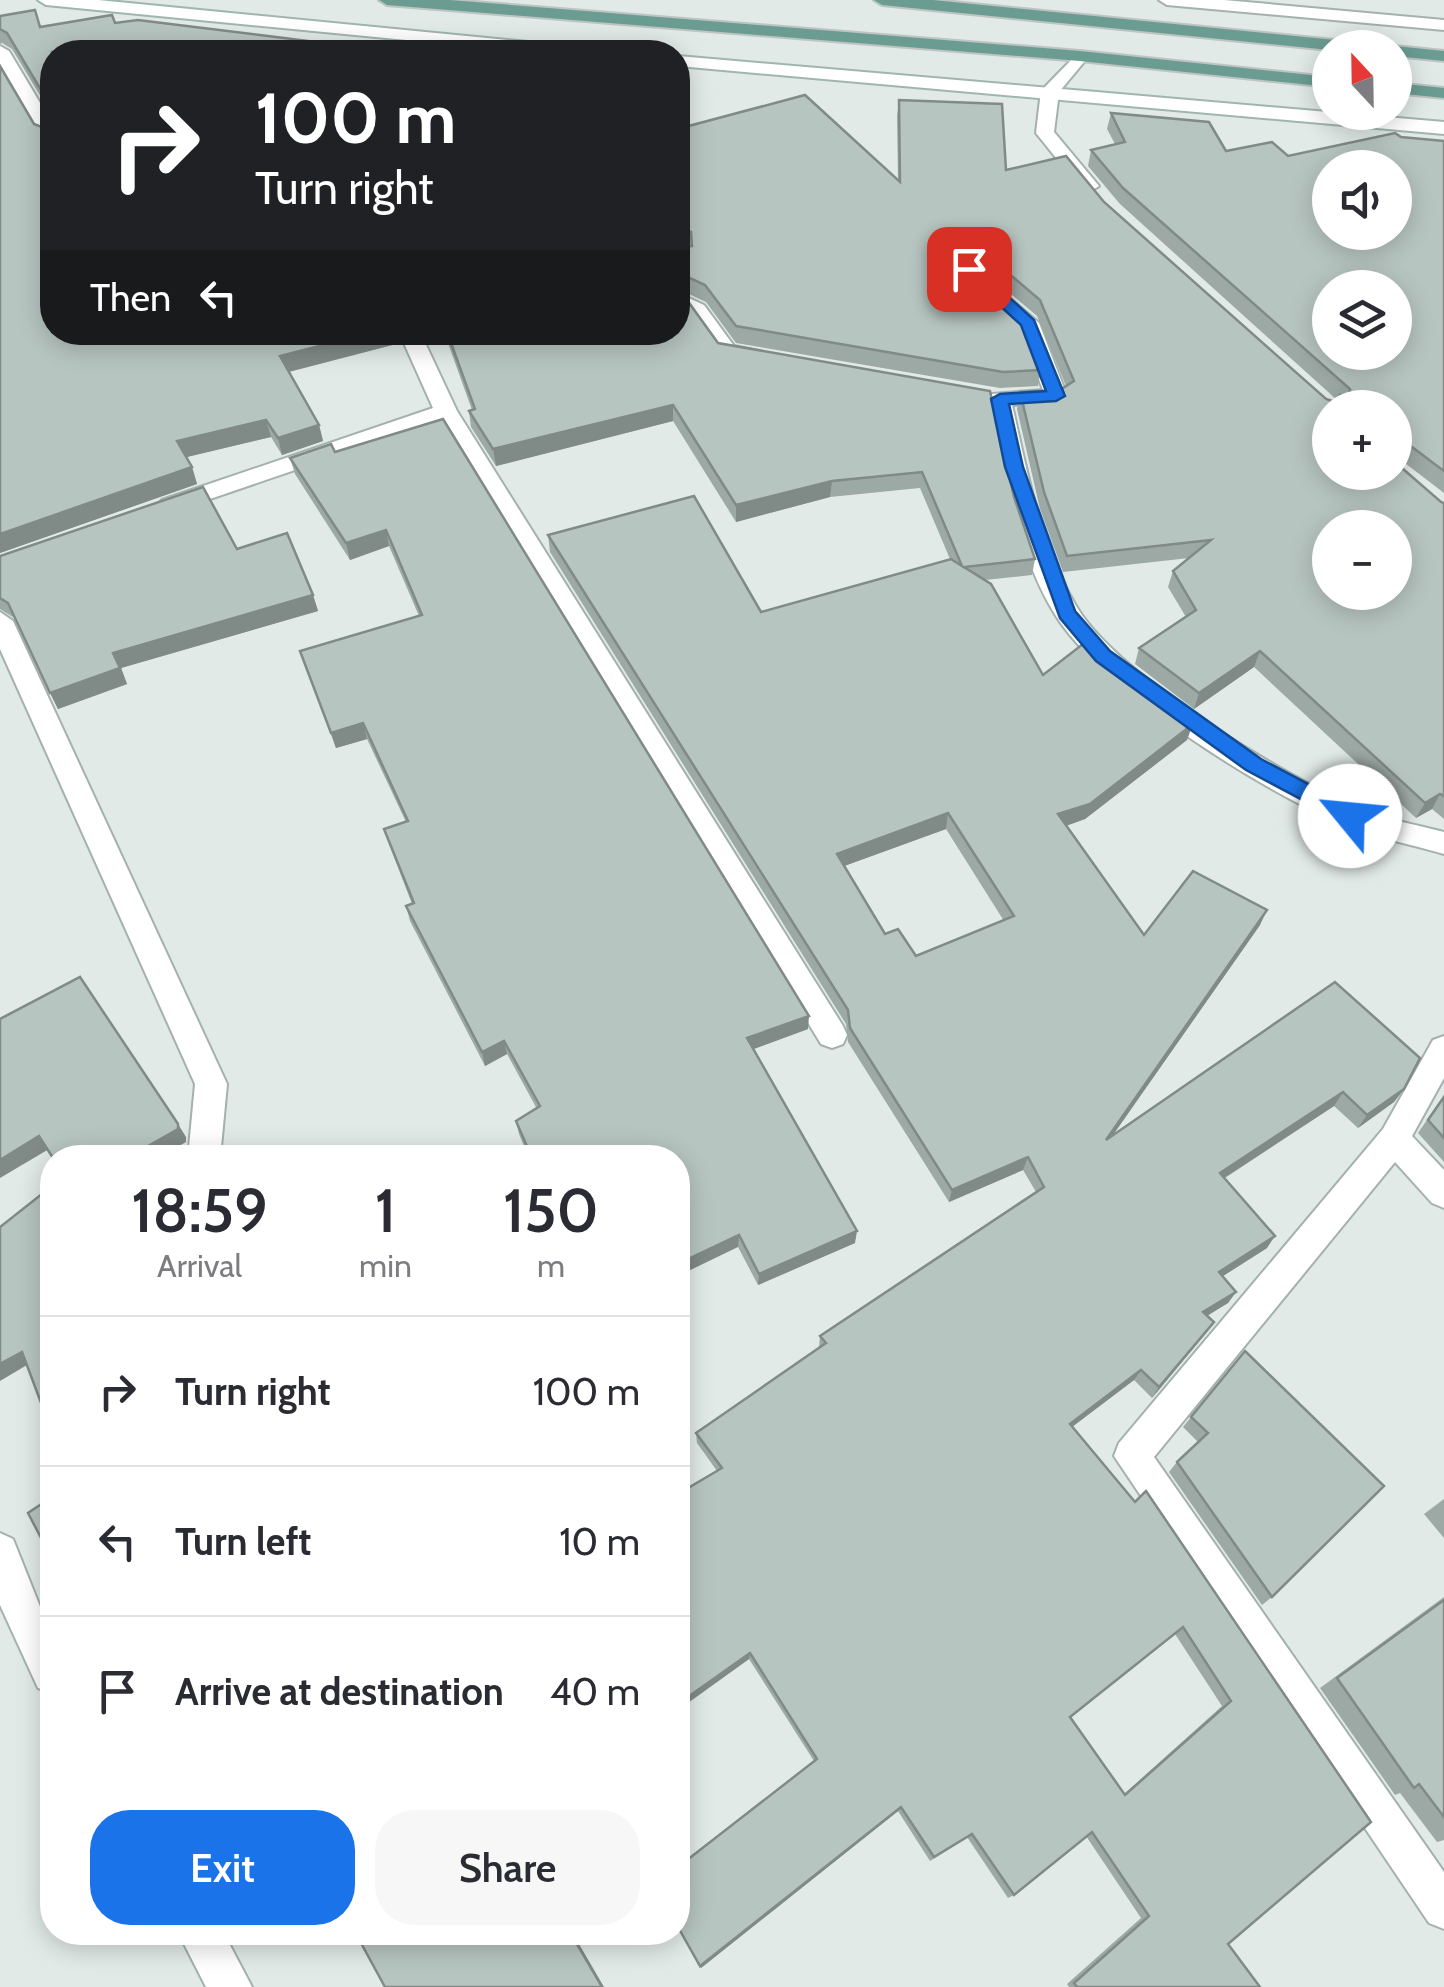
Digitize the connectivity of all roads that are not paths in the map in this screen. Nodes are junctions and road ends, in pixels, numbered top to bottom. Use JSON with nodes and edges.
{"nodes":[{"id":1,"x":46,"y":0,"type":"edge"},
{"id":2,"x":387,"y":0,"type":"edge"},
{"id":3,"x":882,"y":0,"type":"edge"},
{"id":4,"x":1167,"y":0,"type":"edge"},
{"id":5,"x":1444,"y":24,"type":"edge"},
{"id":6,"x":456,"y":40,"type":"edge"},
{"id":7,"x":1312,"y":43,"type":"edge"},
{"id":8,"x":0,"y":51,"type":"edge"},
{"id":9,"x":1412,"y":53,"type":"edge"},
{"id":10,"x":1080,"y":56,"type":"junction"},
{"id":11,"x":1444,"y":56,"type":"edge"},
{"id":12,"x":690,"y":61,"type":"edge"},
{"id":13,"x":1312,"y":80,"type":"edge"},
{"id":14,"x":1412,"y":90,"type":"edge"},
{"id":15,"x":1050,"y":91,"type":"junction"},
{"id":16,"x":1444,"y":93,"type":"edge"},
{"id":17,"x":40,"y":118,"type":"edge"},
{"id":18,"x":1444,"y":128,"type":"edge"},
{"id":19,"x":1099,"y":198,"type":"edge"},
{"id":20,"x":969,"y":269,"type":"edge"},
{"id":21,"x":690,"y":305,"type":"edge"},
{"id":22,"x":415,"y":345,"type":"edge"},
{"id":23,"x":774,"y":360,"type":"edge"},
{"id":24,"x":446,"y":411,"type":"junction"},
{"id":25,"x":149,"y":512,"type":"edge"},
{"id":26,"x":0,"y":622,"type":"edge"},
{"id":27,"x":1444,"y":843,"type":"edge"},
{"id":28,"x":832,"y":1035,"type":"dead end"},
{"id":29,"x":1444,"y":1049,"type":"edge"},
{"id":30,"x":1394,"y":1139,"type":"junction"},
{"id":31,"x":205,"y":1145,"type":"edge"},
{"id":32,"x":1444,"y":1193,"type":"edge"},
{"id":33,"x":0,"y":1552,"type":"edge"},
{"id":34,"x":40,"y":1653,"type":"edge"},
{"id":35,"x":1444,"y":1908,"type":"edge"},
{"id":36,"x":206,"y":1945,"type":"edge"},
{"id":37,"x":230,"y":1987,"type":"edge"}],
"edges":[{"from":1,"to":6,"type":"street"},
{"from":2,"to":10,"type":"main road"},
{"from":3,"to":7,"type":"main road"},
{"from":4,"to":5,"type":"street"},
{"from":8,"to":17,"type":"street"},
{"from":9,"to":11,"type":"main road"},
{"from":10,"to":13,"type":"main road"},
{"from":10,"to":15,"type":"street"},
{"from":12,"to":15,"type":"street"},
{"from":14,"to":16,"type":"main road"},
{"from":15,"to":18,"type":"street"},
{"from":15,"to":19,"type":"street"},
{"from":20,"to":27,"type":"street"},
{"from":21,"to":23,"type":"street"},
{"from":22,"to":24,"type":"street"},
{"from":24,"to":25,"type":"street"},
{"from":24,"to":28,"type":"street"},
{"from":26,"to":31,"type":"street"},
{"from":29,"to":30,"type":"street"},
{"from":30,"to":32,"type":"street"},
{"from":30,"to":35,"type":"street"},
{"from":33,"to":34,"type":"street"},
{"from":36,"to":37,"type":"street"}]}
